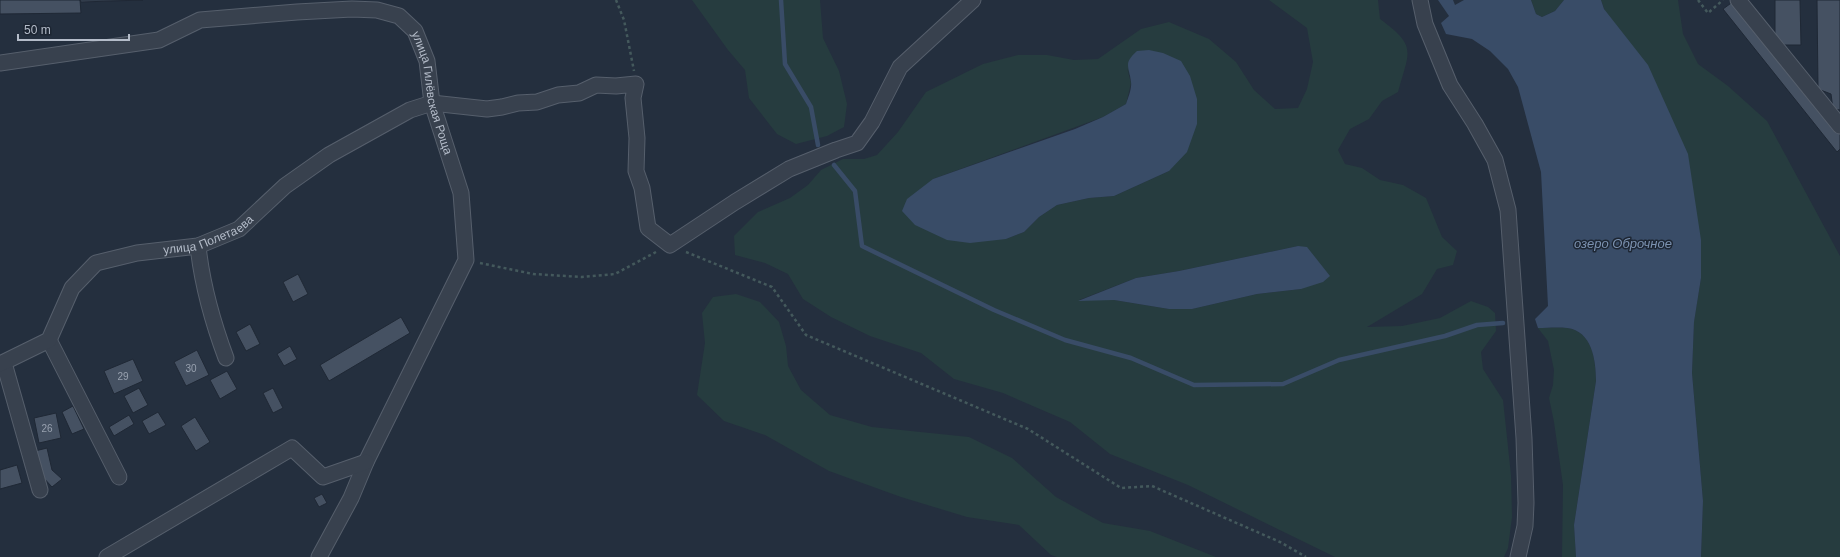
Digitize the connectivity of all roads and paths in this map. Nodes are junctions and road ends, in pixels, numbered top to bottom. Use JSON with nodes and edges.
{"nodes":[{"id":1,"x":616,"y":0,"type":"edge"},
{"id":2,"x":972,"y":0,"type":"edge"},
{"id":3,"x":1420,"y":0,"type":"edge"},
{"id":4,"x":1698,"y":0,"type":"edge"},
{"id":5,"x":1723,"y":0,"type":"edge"},
{"id":6,"x":1738,"y":0,"type":"edge"},
{"id":7,"x":0,"y":63,"type":"edge"},
{"id":8,"x":636,"y":84,"type":"junction"},
{"id":9,"x":432,"y":103,"type":"junction"},
{"id":10,"x":1840,"y":126,"type":"edge"},
{"id":11,"x":670,"y":245,"type":"junction"},
{"id":12,"x":198,"y":246,"type":"junction"},
{"id":13,"x":466,"y":260,"type":"junction"},
{"id":14,"x":49,"y":340,"type":"junction"},
{"id":15,"x":226,"y":358,"type":"dead end"},
{"id":16,"x":2,"y":363,"type":"edge"},
{"id":17,"x":366,"y":462,"type":"junction"},
{"id":18,"x":119,"y":477,"type":"dead end"},
{"id":19,"x":40,"y":490,"type":"dead end"},
{"id":20,"x":107,"y":557,"type":"edge"},
{"id":21,"x":319,"y":557,"type":"edge"},
{"id":22,"x":1306,"y":557,"type":"edge"},
{"id":23,"x":1518,"y":557,"type":"edge"}],
"edges":[{"from":1,"to":8,"type":"path"},
{"from":2,"to":11,"type":"street"},
{"from":3,"to":23,"type":"street"},
{"from":4,"to":5,"type":"path"},
{"from":6,"to":10,"type":"street"},
{"from":7,"to":9,"type":"street","name":"улица Гилёвская Роща"},
{"from":8,"to":9,"type":"street"},
{"from":8,"to":11,"type":"street"},
{"from":9,"to":12,"type":"street","name":"улица Полетаева"},
{"from":9,"to":13,"type":"street","name":"улица Гилёвская Роща"},
{"from":11,"to":13,"type":"path"},
{"from":11,"to":22,"type":"path"},
{"from":12,"to":14,"type":"street","name":"улица Полетаева"},
{"from":12,"to":15,"type":"street"},
{"from":13,"to":17,"type":"street","name":"улица Гилёвская Роща"},
{"from":14,"to":16,"type":"street"},
{"from":14,"to":18,"type":"street"},
{"from":16,"to":19,"type":"street"},
{"from":17,"to":20,"type":"street"},
{"from":17,"to":21,"type":"street","name":"улица Гилёвская Роща"}]}
